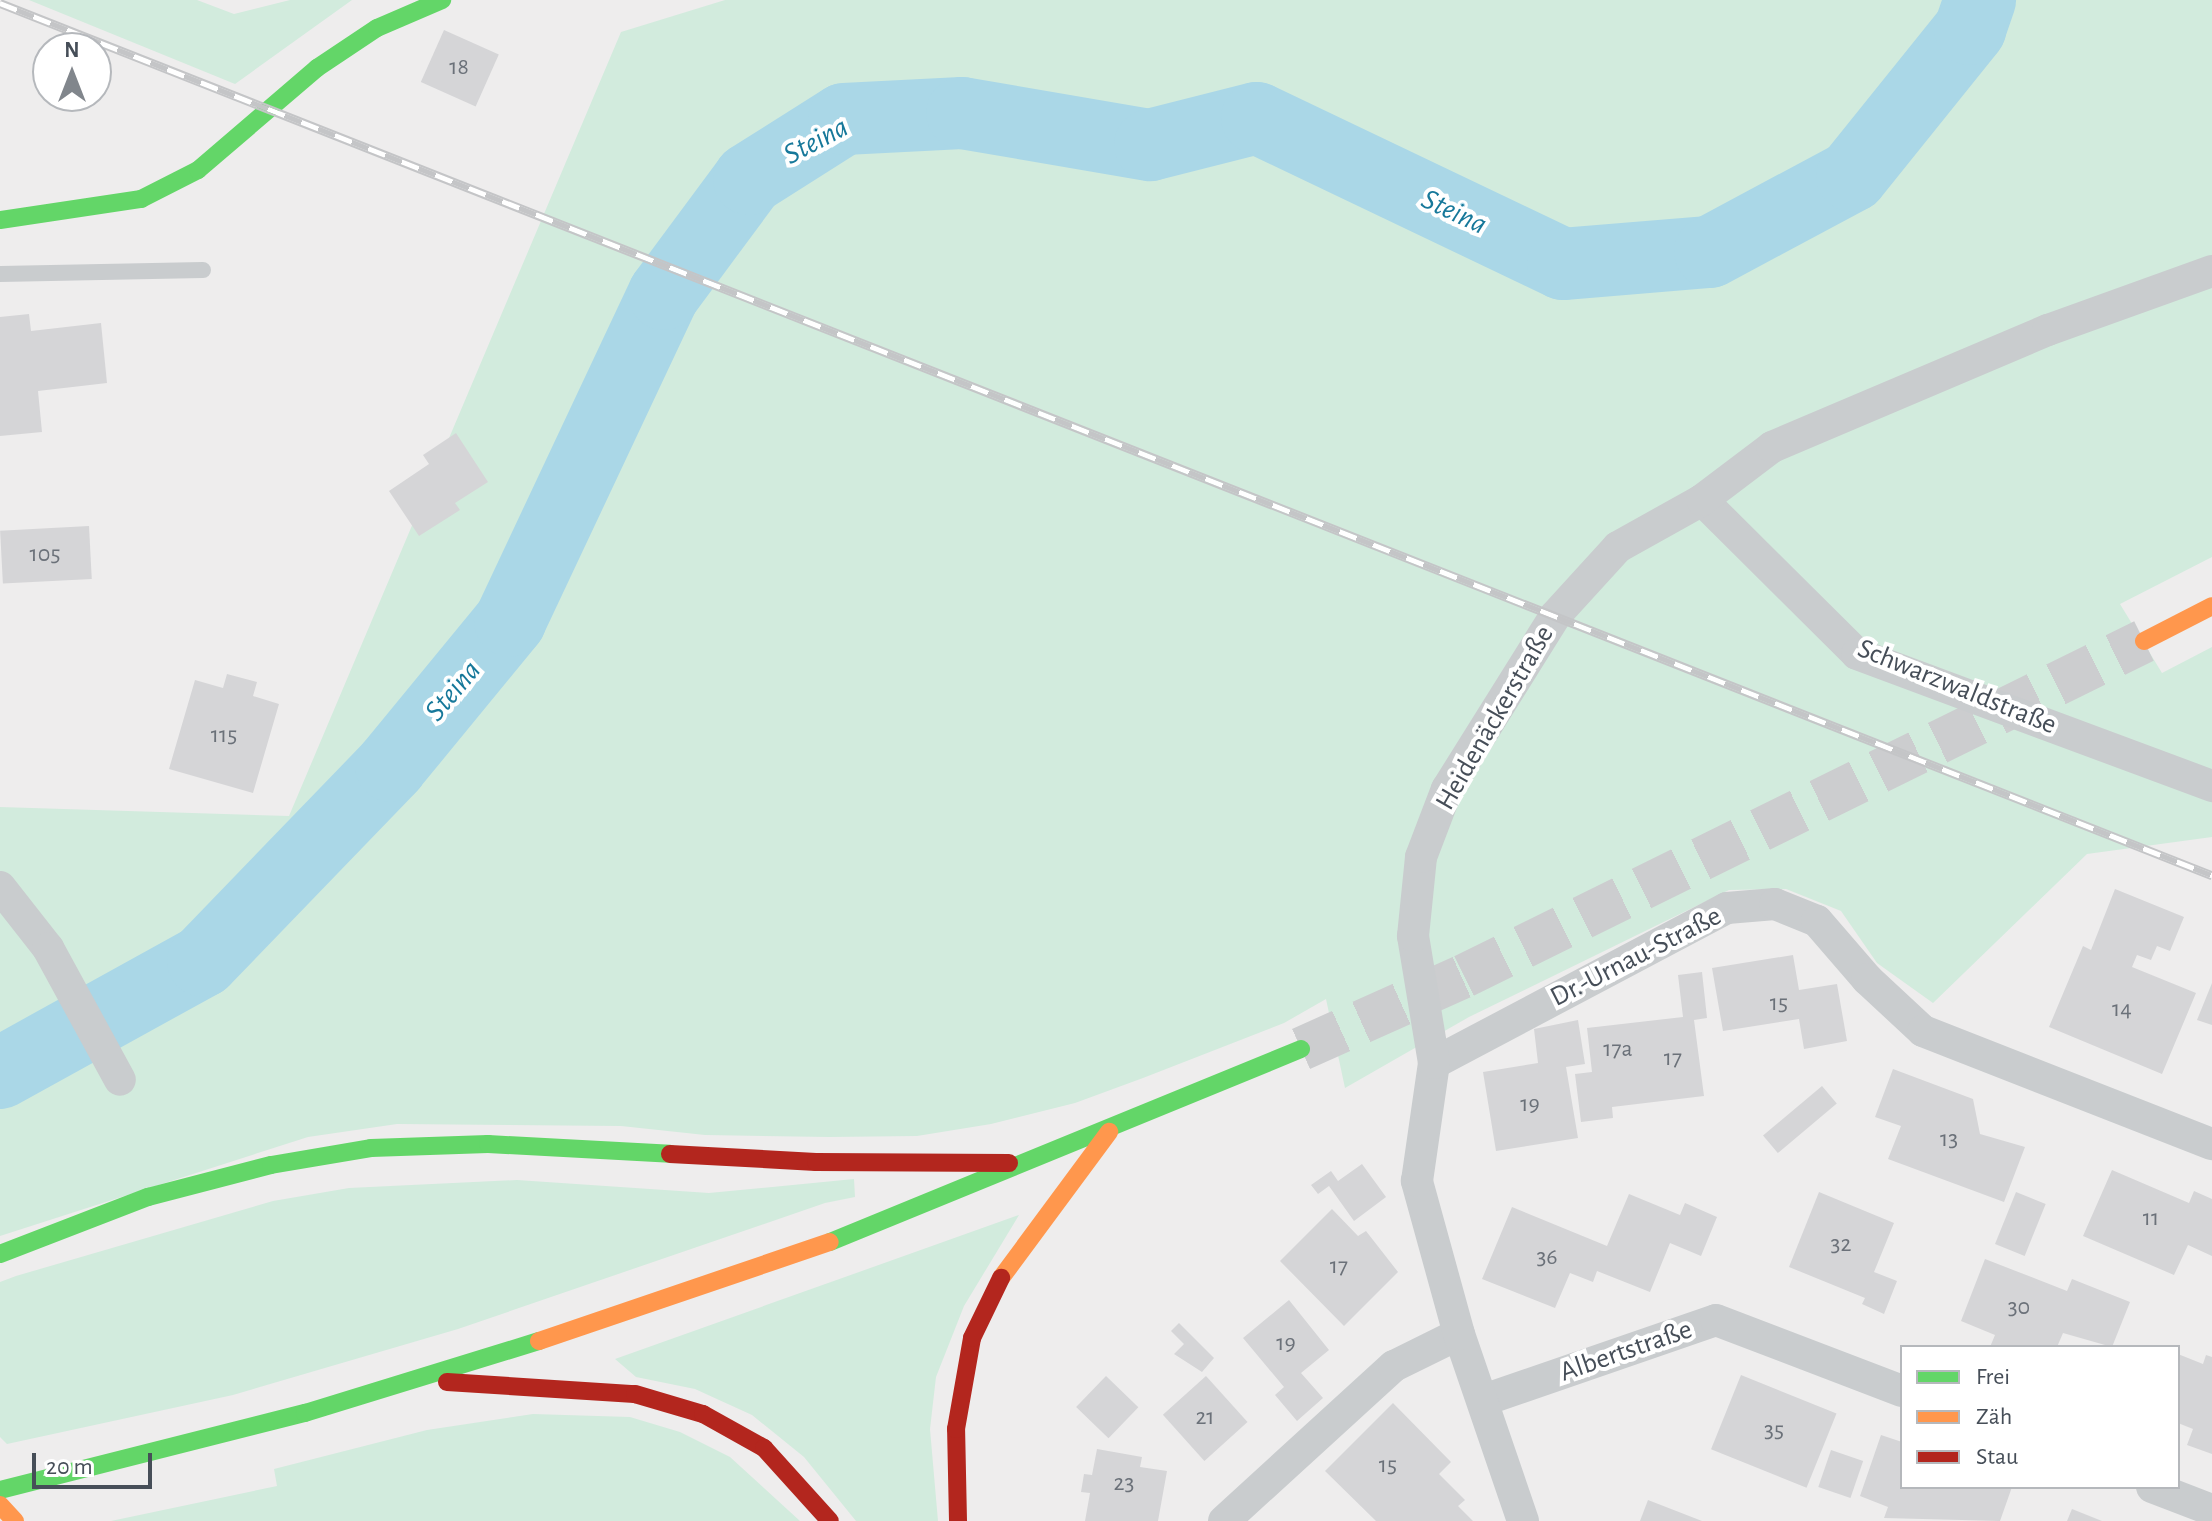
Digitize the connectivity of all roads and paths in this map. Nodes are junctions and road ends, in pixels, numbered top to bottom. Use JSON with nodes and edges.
{"nodes":[{"id":1,"x":442,"y":0,"type":"edge"},
{"id":2,"x":0,"y":220,"type":"edge"},
{"id":3,"x":203,"y":270,"type":"dead end"},
{"id":4,"x":2212,"y":271,"type":"edge"},
{"id":5,"x":0,"y":274,"type":"edge"},
{"id":6,"x":1702,"y":500,"type":"junction"},
{"id":7,"x":2212,"y":606,"type":"edge"},
{"id":8,"x":2144,"y":641,"type":"tunnel mouth"},
{"id":9,"x":2212,"y":786,"type":"edge"},
{"id":10,"x":0,"y":887,"type":"edge"},
{"id":11,"x":1301,"y":1049,"type":"tunnel mouth"},
{"id":12,"x":1434,"y":1063,"type":"junction"},
{"id":13,"x":120,"y":1080,"type":"dead end"},
{"id":14,"x":1112,"y":1128,"type":"junction"},
{"id":15,"x":2212,"y":1144,"type":"edge"},
{"id":16,"x":1027,"y":1164,"type":"junction"},
{"id":17,"x":0,"y":1254,"type":"edge"},
{"id":18,"x":1459,"y":1334,"type":"junction"},
{"id":19,"x":413,"y":1381,"type":"junction"},
{"id":20,"x":1900,"y":1390,"type":"edge"},
{"id":21,"x":1484,"y":1400,"type":"junction"},
{"id":22,"x":2157,"y":1489,"type":"edge"},
{"id":23,"x":0,"y":1490,"type":"edge"},
{"id":24,"x":0,"y":1505,"type":"edge"},
{"id":25,"x":2212,"y":1510,"type":"edge"},
{"id":26,"x":15,"y":1521,"type":"edge"},
{"id":27,"x":830,"y":1521,"type":"edge"},
{"id":28,"x":958,"y":1521,"type":"edge"},
{"id":29,"x":1224,"y":1521,"type":"edge"},
{"id":30,"x":1523,"y":1521,"type":"edge"}],
"edges":[{"from":1,"to":2,"type":"main road"},
{"from":3,"to":5,"type":"lane"},
{"from":4,"to":6,"type":"street","name":"Heidenäckerstraße"},
{"from":6,"to":9,"type":"street","name":"Schwarzwaldstraße"},
{"from":6,"to":12,"type":"street","name":"Heidenäckerstraße"},
{"from":7,"to":8,"type":"main road"},
{"from":10,"to":13,"type":"street"},
{"from":11,"to":14,"type":"main road"},
{"from":12,"to":15,"type":"street","name":"Dr.-Urnau-Straße"},
{"from":12,"to":18,"type":"street","name":"Heidenäckerstraße"},
{"from":14,"to":16,"type":"main road"},
{"from":14,"to":28,"type":"main road"},
{"from":16,"to":17,"type":"main road"},
{"from":16,"to":19,"type":"main road"},
{"from":18,"to":21,"type":"street","name":"Heidenäckerstraße"},
{"from":18,"to":29,"type":"street"},
{"from":19,"to":23,"type":"main road"},
{"from":19,"to":27,"type":"main road"},
{"from":20,"to":21,"type":"street","name":"Albertstraße"},
{"from":21,"to":30,"type":"street","name":"Heidenäckerstraße"},
{"from":22,"to":25,"type":"street"},
{"from":24,"to":26,"type":"main road"}]}
